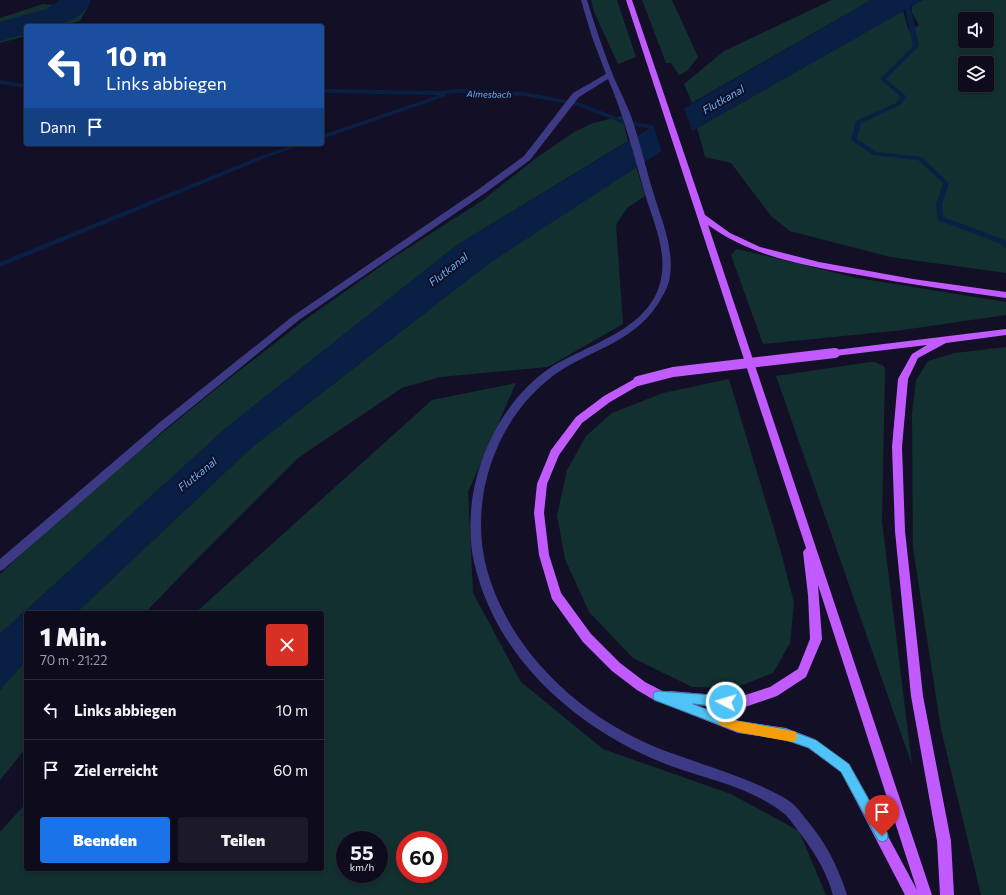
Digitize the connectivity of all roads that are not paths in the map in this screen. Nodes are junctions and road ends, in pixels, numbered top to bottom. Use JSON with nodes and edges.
{"nodes":[{"id":1,"x":584,"y":0,"type":"edge"},
{"id":2,"x":629,"y":0,"type":"edge"},
{"id":3,"x":610,"y":75,"type":"junction"},
{"id":4,"x":701,"y":216,"type":"junction"},
{"id":5,"x":1006,"y":295,"type":"edge"},
{"id":6,"x":1006,"y":332,"type":"edge"},
{"id":7,"x":943,"y":340,"type":"junction"},
{"id":8,"x":805,"y":528,"type":"junction"},
{"id":9,"x":0,"y":566,"type":"edge"},
{"id":10,"x":658,"y":696,"type":"junction"},
{"id":11,"x":840,"y":895,"type":"edge"},
{"id":12,"x":912,"y":895,"type":"edge"},
{"id":13,"x":925,"y":895,"type":"edge"},
{"id":14,"x":947,"y":895,"type":"edge"}],
"edges":[{"from":1,"to":3,"type":"lane"},
{"from":2,"to":4,"type":"main road"},
{"from":3,"to":9,"type":"lane"},
{"from":3,"to":11,"type":"lane"},
{"from":4,"to":5,"type":"main road"},
{"from":4,"to":8,"type":"main road"},
{"from":6,"to":7,"type":"main road"},
{"from":7,"to":10,"type":"main road","bridge":true},
{"from":7,"to":14,"type":"main road"},
{"from":8,"to":10,"type":"main road"},
{"from":8,"to":13,"type":"main road"},
{"from":10,"to":12,"type":"main road"}]}
